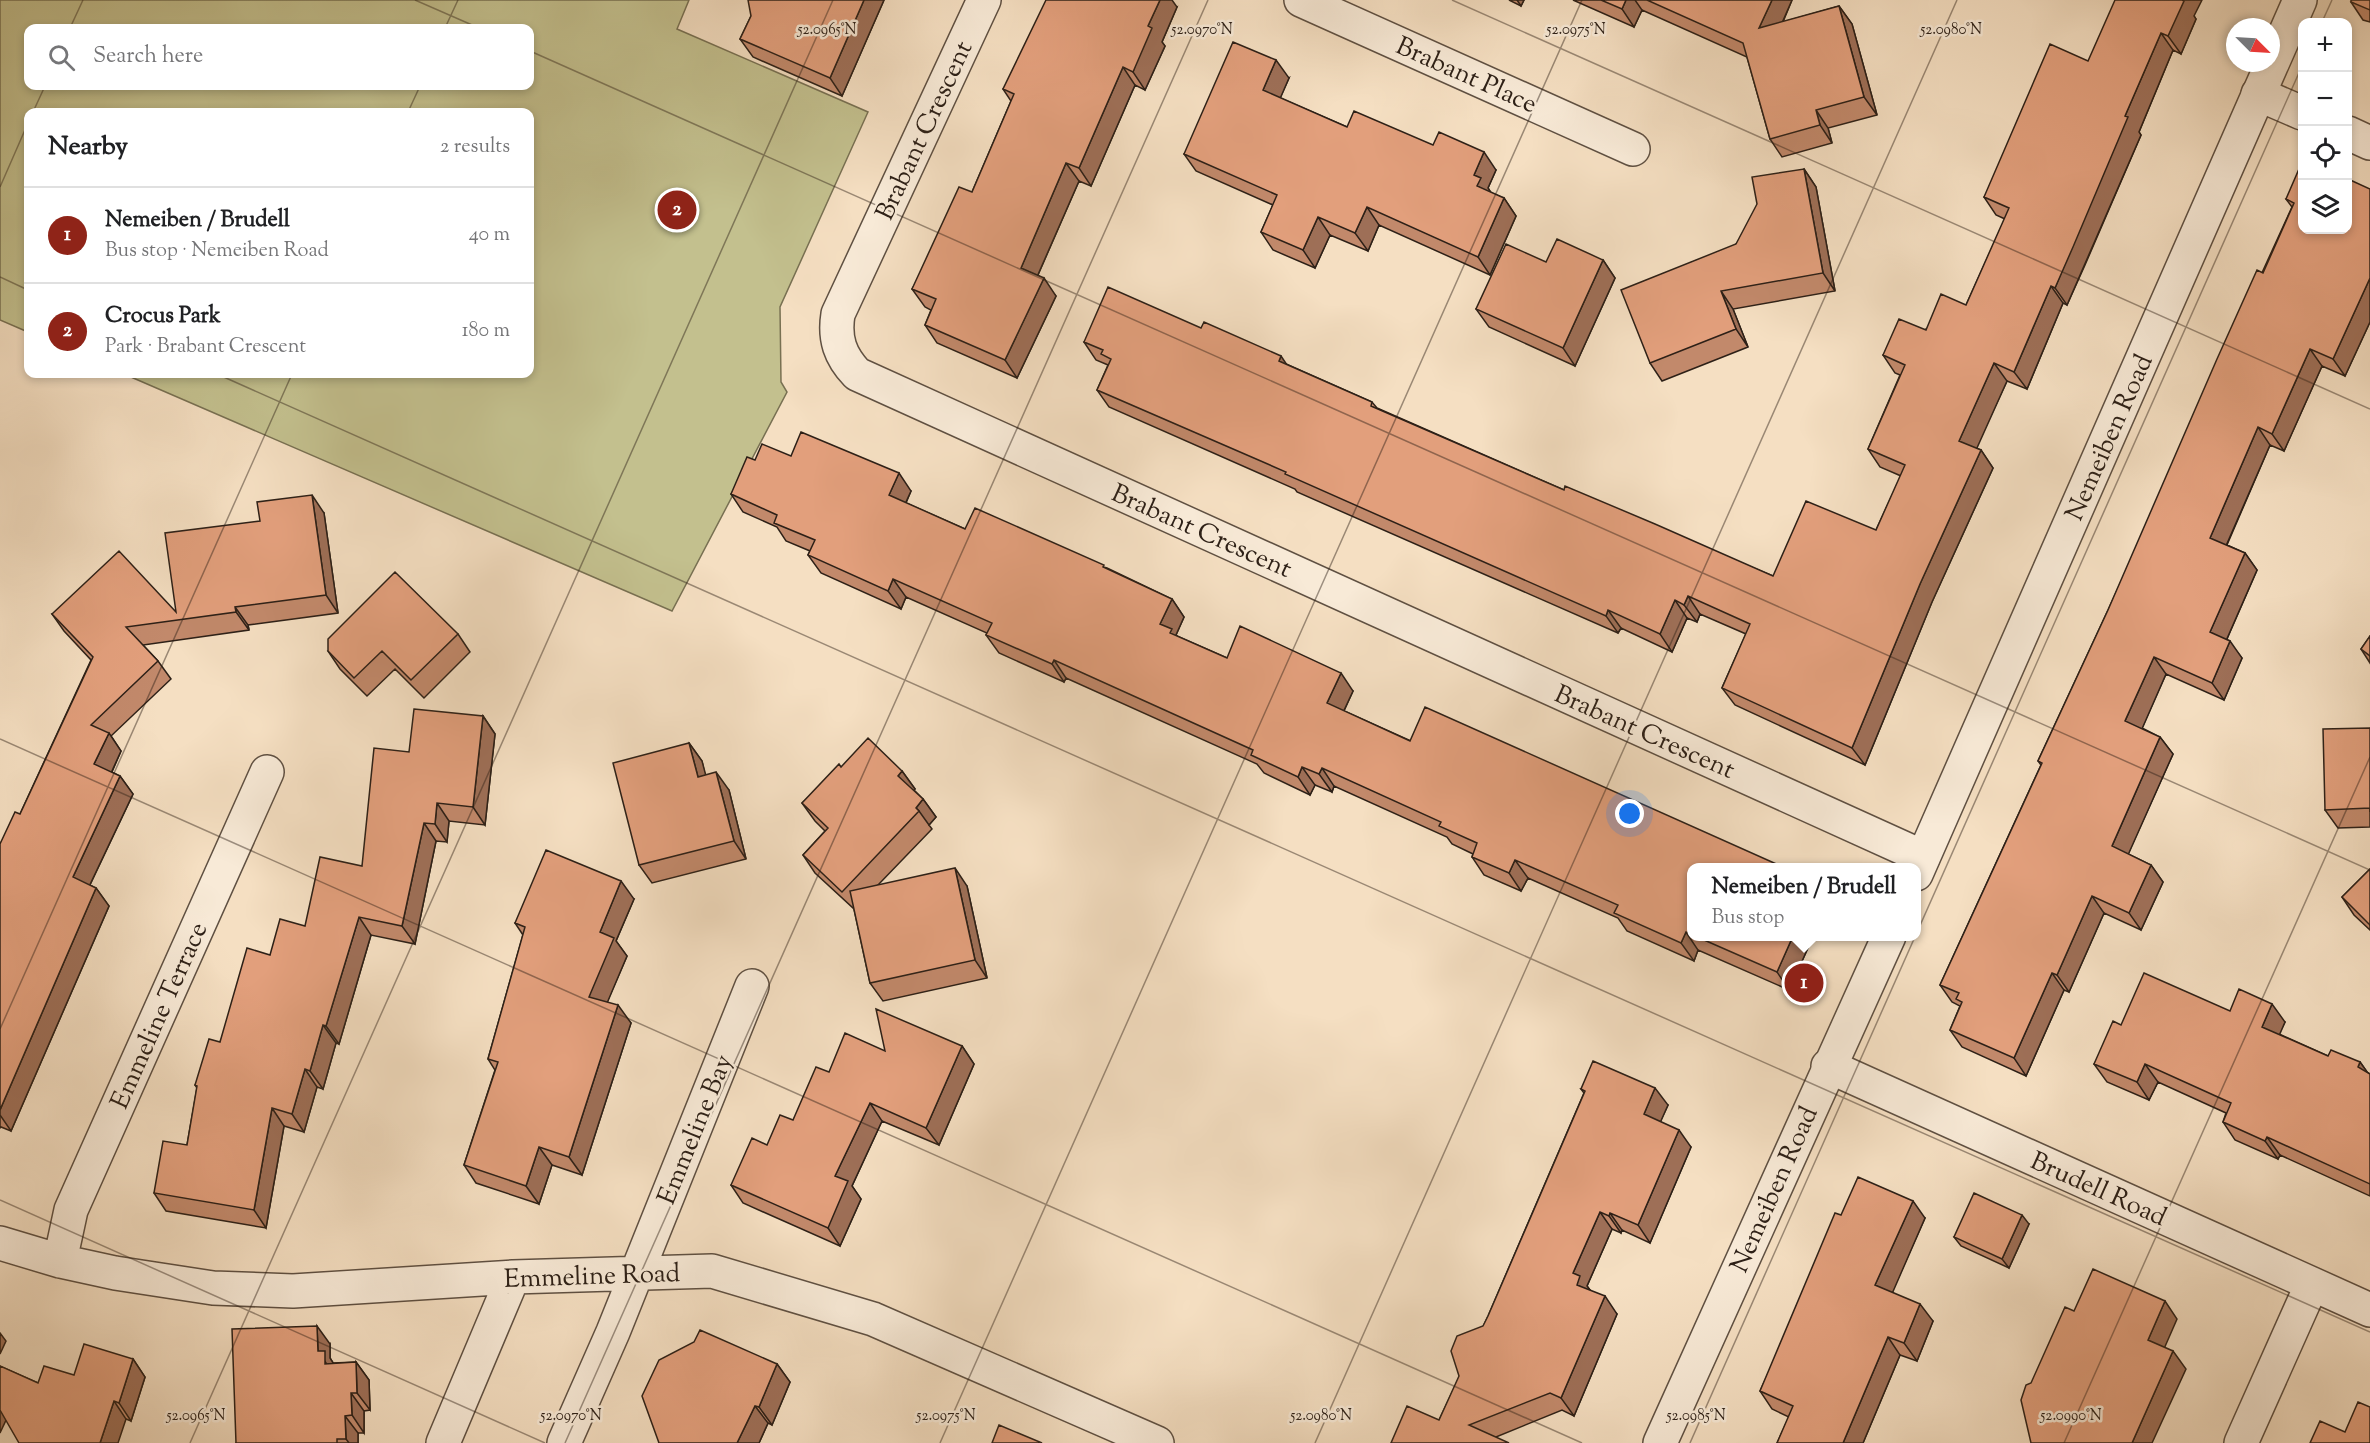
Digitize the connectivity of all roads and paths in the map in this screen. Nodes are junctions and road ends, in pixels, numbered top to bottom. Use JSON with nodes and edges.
{"nodes":[{"id":1,"x":984,"y":0,"type":"edge"},
{"id":2,"x":1301,"y":0,"type":"edge"},
{"id":3,"x":2300,"y":0,"type":"edge"},
{"id":4,"x":2258,"y":94,"type":"junction"},
{"id":5,"x":2298,"y":111,"type":"edge"},
{"id":6,"x":2352,"y":135,"type":"edge"},
{"id":7,"x":2370,"y":143,"type":"edge"},
{"id":8,"x":1633,"y":149,"type":"dead end"},
{"id":9,"x":267,"y":772,"type":"dead end"},
{"id":10,"x":1914,"y":863,"type":"edge"},
{"id":11,"x":1921,"y":864,"type":"edge"},
{"id":12,"x":1887,"y":941,"type":"edge"},
{"id":13,"x":752,"y":987,"type":"dead end"},
{"id":14,"x":1828,"y":1066,"type":"junction"},
{"id":15,"x":0,"y":1243,"type":"edge"},
{"id":16,"x":60,"y":1261,"type":"junction"},
{"id":17,"x":636,"y":1272,"type":"junction"},
{"id":18,"x":513,"y":1277,"type":"junction"},
{"id":19,"x":2312,"y":1284,"type":"junction"},
{"id":20,"x":2370,"y":1310,"type":"edge"},
{"id":21,"x":443,"y":1443,"type":"edge"},
{"id":22,"x":564,"y":1443,"type":"edge"},
{"id":23,"x":1157,"y":1443,"type":"edge"},
{"id":24,"x":1660,"y":1443,"type":"edge"},
{"id":25,"x":2241,"y":1443,"type":"edge"}],
"edges":[{"from":1,"to":10,"type":"street","name":"Brabant Crescent"},
{"from":2,"to":8,"type":"street","name":"Brabant Place"},
{"from":3,"to":4,"type":"street","name":"Nemeiben Road"},
{"from":4,"to":5,"type":"street"},
{"from":4,"to":11,"type":"street","name":"Nemeiben Road"},
{"from":6,"to":7,"type":"street"},
{"from":9,"to":16,"type":"street","name":"Emmeline Terrace"},
{"from":12,"to":14,"type":"street","name":"Nemeiben Road"},
{"from":13,"to":17,"type":"street","name":"Emmeline Bay"},
{"from":14,"to":19,"type":"street","name":"Brudell Road"},
{"from":14,"to":24,"type":"street","name":"Nemeiben Road"},
{"from":15,"to":16,"type":"street","name":"Emmeline Road"},
{"from":16,"to":18,"type":"street","name":"Emmeline Road"},
{"from":17,"to":18,"type":"street","name":"Emmeline Road"},
{"from":17,"to":22,"type":"street","name":"Emmeline Bay"},
{"from":17,"to":23,"type":"street","name":"Emmeline Road"},
{"from":18,"to":21,"type":"street"},
{"from":19,"to":20,"type":"street","name":"Brudell Road"},
{"from":19,"to":25,"type":"street"}]}
